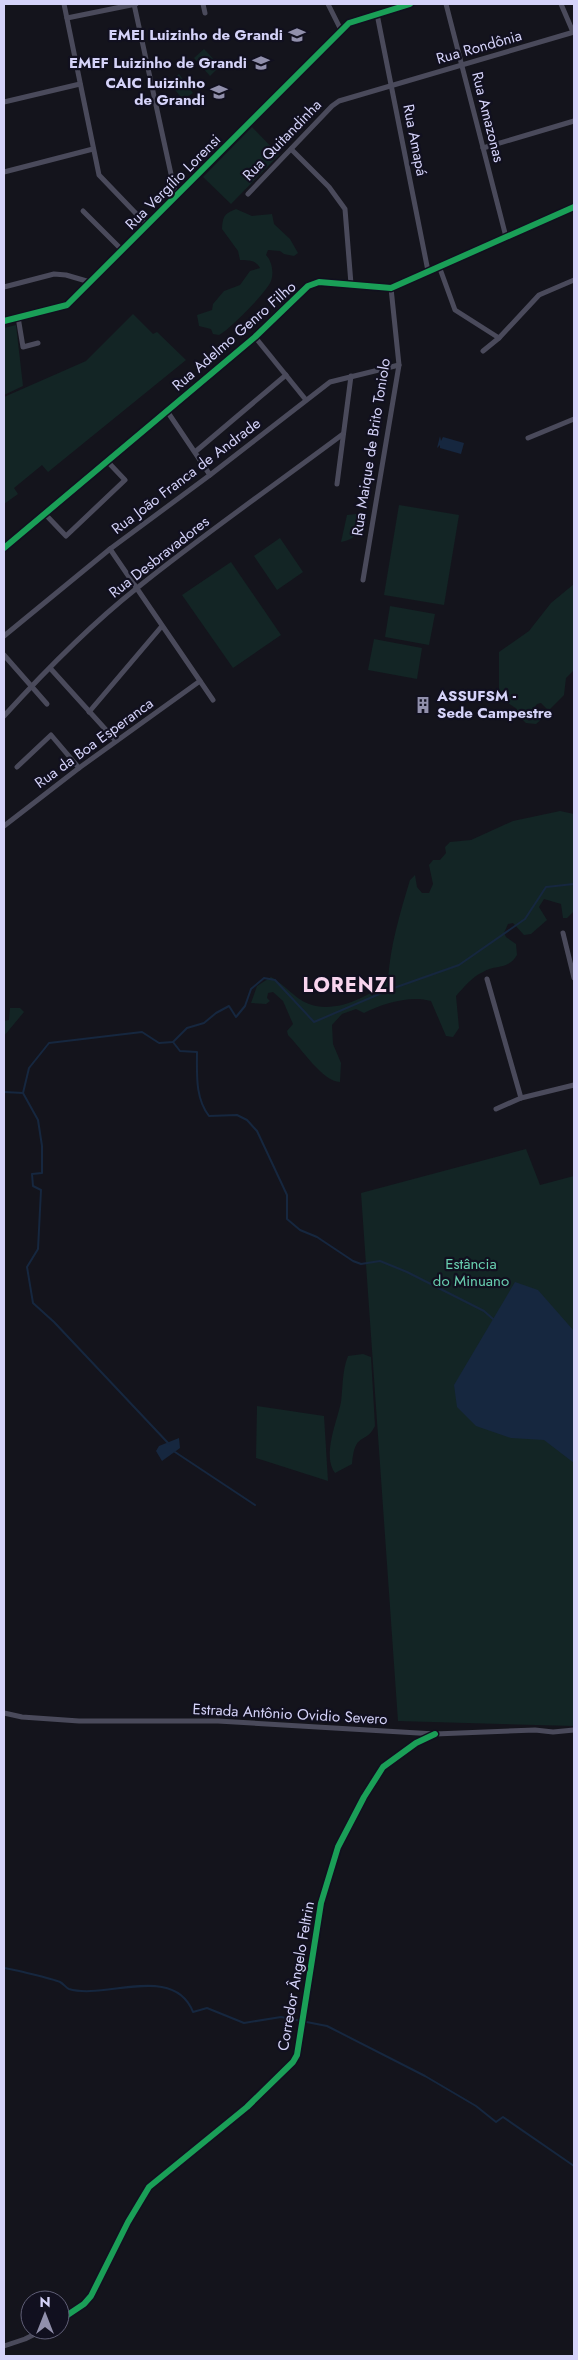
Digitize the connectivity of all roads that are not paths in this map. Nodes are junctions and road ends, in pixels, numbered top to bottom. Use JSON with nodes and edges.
{"nodes":[{"id":1,"x":64,"y":4,"type":"edge"},
{"id":2,"x":135,"y":4,"type":"edge"},
{"id":3,"x":203,"y":4,"type":"edge"},
{"id":4,"x":328,"y":4,"type":"edge"},
{"id":5,"x":410,"y":4,"type":"edge"},
{"id":6,"x":446,"y":4,"type":"edge"},
{"id":7,"x":562,"y":4,"type":"edge"},
{"id":8,"x":400,"y":5,"type":"edge"},
{"id":9,"x":205,"y":13,"type":"dead end"},
{"id":10,"x":377,"y":14,"type":"junction"},
{"id":11,"x":66,"y":18,"type":"junction"},
{"id":12,"x":341,"y":30,"type":"junction"},
{"id":13,"x":574,"y":32,"type":"edge"},
{"id":14,"x":462,"y":65,"type":"junction"},
{"id":15,"x":80,"y":84,"type":"junction"},
{"id":16,"x":392,"y":86,"type":"junction"},
{"id":17,"x":4,"y":102,"type":"edge"},
{"id":18,"x":574,"y":121,"type":"edge"},
{"id":19,"x":93,"y":148,"type":"junction"},
{"id":20,"x":483,"y":148,"type":"junction"},
{"id":21,"x":291,"y":149,"type":"junction"},
{"id":22,"x":4,"y":172,"type":"edge"},
{"id":23,"x":248,"y":194,"type":"dead end"},
{"id":24,"x":176,"y":197,"type":"junction"},
{"id":25,"x":574,"y":207,"type":"edge"},
{"id":26,"x":83,"y":211,"type":"dead end"},
{"id":27,"x":147,"y":225,"type":"junction"},
{"id":28,"x":506,"y":237,"type":"junction"},
{"id":29,"x":122,"y":250,"type":"junction"},
{"id":30,"x":439,"y":266,"type":"junction"},
{"id":31,"x":428,"y":271,"type":"junction"},
{"id":32,"x":574,"y":280,"type":"edge"},
{"id":33,"x":90,"y":282,"type":"junction"},
{"id":34,"x":351,"y":284,"type":"junction"},
{"id":35,"x":4,"y":287,"type":"edge"},
{"id":36,"x":391,"y":288,"type":"junction"},
{"id":37,"x":18,"y":317,"type":"junction"},
{"id":38,"x":4,"y":321,"type":"edge"},
{"id":39,"x":255,"y":337,"type":"junction"},
{"id":40,"x":499,"y":338,"type":"junction"},
{"id":41,"x":38,"y":343,"type":"dead end"},
{"id":42,"x":483,"y":351,"type":"dead end"},
{"id":43,"x":399,"y":365,"type":"junction"},
{"id":44,"x":286,"y":375,"type":"junction"},
{"id":45,"x":351,"y":376,"type":"junction"},
{"id":46,"x":306,"y":400,"type":"junction"},
{"id":47,"x":167,"y":411,"type":"junction"},
{"id":48,"x":574,"y":418,"type":"edge"},
{"id":49,"x":344,"y":434,"type":"junction"},
{"id":50,"x":528,"y":438,"type":"dead end"},
{"id":51,"x":195,"y":452,"type":"junction"},
{"id":52,"x":107,"y":462,"type":"junction"},
{"id":53,"x":210,"y":475,"type":"junction"},
{"id":54,"x":337,"y":484,"type":"dead end"},
{"id":55,"x":45,"y":514,"type":"junction"},
{"id":56,"x":4,"y":548,"type":"edge"},
{"id":57,"x":110,"y":549,"type":"junction"},
{"id":58,"x":363,"y":580,"type":"dead end"},
{"id":59,"x":136,"y":588,"type":"junction"},
{"id":60,"x":162,"y":626,"type":"junction"},
{"id":61,"x":4,"y":636,"type":"edge"},
{"id":62,"x":4,"y":655,"type":"edge"},
{"id":63,"x":50,"y":668,"type":"junction"},
{"id":64,"x":200,"y":681,"type":"junction"},
{"id":65,"x":30,"y":687,"type":"junction"},
{"id":66,"x":213,"y":700,"type":"dead end"},
{"id":67,"x":47,"y":704,"type":"dead end"},
{"id":68,"x":90,"y":712,"type":"junction"},
{"id":69,"x":4,"y":716,"type":"edge"},
{"id":70,"x":116,"y":741,"type":"junction"},
{"id":71,"x":17,"y":767,"type":"dead end"},
{"id":72,"x":79,"y":768,"type":"junction"},
{"id":73,"x":4,"y":826,"type":"edge"},
{"id":74,"x":563,"y":933,"type":"dead end"},
{"id":75,"x":574,"y":978,"type":"edge"},
{"id":76,"x":488,"y":979,"type":"dead end"},
{"id":77,"x":574,"y":1085,"type":"edge"},
{"id":78,"x":521,"y":1098,"type":"junction"},
{"id":79,"x":496,"y":1109,"type":"dead end"},
{"id":80,"x":4,"y":1713,"type":"edge"},
{"id":81,"x":574,"y":1730,"type":"edge"},
{"id":82,"x":435,"y":1734,"type":"junction"},
{"id":83,"x":70,"y":2313,"type":"edge"},
{"id":84,"x":22,"y":2340,"type":"edge"},
{"id":85,"x":4,"y":2346,"type":"edge"}],
"edges":[{"from":1,"to":11,"type":"street"},
{"from":2,"to":11,"type":"street"},
{"from":2,"to":24,"type":"street"},
{"from":3,"to":9,"type":"street"},
{"from":4,"to":12,"type":"street"},
{"from":5,"to":8,"type":"street"},
{"from":6,"to":14,"type":"street","name":"Rua Amazonas"},
{"from":7,"to":13,"type":"street"},
{"from":8,"to":10,"type":"street"},
{"from":10,"to":12,"type":"street"},
{"from":10,"to":16,"type":"street","name":"Rua Amapá"},
{"from":11,"to":15,"type":"street"},
{"from":12,"to":24,"type":"street","name":"Rua Vergílio Lorensi"},
{"from":13,"to":14,"type":"street","name":"Rua Rondônia"},
{"from":14,"to":16,"type":"street","name":"Rua Rondônia"},
{"from":14,"to":20,"type":"street","name":"Rua Amazonas"},
{"from":15,"to":17,"type":"street"},
{"from":15,"to":19,"type":"street"},
{"from":16,"to":21,"type":"street","name":"Rua Quitandinha"},
{"from":16,"to":31,"type":"street","name":"Rua Amapá"},
{"from":18,"to":20,"type":"street"},
{"from":19,"to":22,"type":"street"},
{"from":19,"to":27,"type":"street"},
{"from":20,"to":28,"type":"street","name":"Rua Amazonas"},
{"from":21,"to":23,"type":"street","name":"Rua Quitandinha"},
{"from":21,"to":34,"type":"street"},
{"from":24,"to":27,"type":"street","name":"Rua Vergílio Lorensi"},
{"from":25,"to":28,"type":"street"},
{"from":26,"to":29,"type":"street"},
{"from":27,"to":29,"type":"street","name":"Rua Vergílio Lorensi"},
{"from":28,"to":30,"type":"street"},
{"from":29,"to":33,"type":"street","name":"Rua Vergílio Lorensi"},
{"from":30,"to":31,"type":"street"},
{"from":30,"to":40,"type":"street"},
{"from":31,"to":36,"type":"street"},
{"from":32,"to":40,"type":"street"},
{"from":33,"to":35,"type":"street"},
{"from":33,"to":37,"type":"street","name":"Rua Vergílio Lorensi"},
{"from":34,"to":36,"type":"street","name":"Rua Adelmo Genro Filho"},
{"from":34,"to":39,"type":"street","name":"Rua Adelmo Genro Filho"},
{"from":36,"to":43,"type":"street","name":"Rua Maique de Brito Toniolo"},
{"from":37,"to":38,"type":"street","name":"Rua Vergílio Lorensi"},
{"from":37,"to":41,"type":"street"},
{"from":39,"to":44,"type":"street"},
{"from":39,"to":47,"type":"street","name":"Rua Adelmo Genro Filho"},
{"from":40,"to":42,"type":"street"},
{"from":43,"to":45,"type":"street","name":"Rua João Franca de Andrade"},
{"from":43,"to":58,"type":"street","name":"Rua Maique de Brito Toniolo"},
{"from":44,"to":46,"type":"street"},
{"from":44,"to":51,"type":"street"},
{"from":45,"to":46,"type":"street","name":"Rua João Franca de Andrade"},
{"from":45,"to":49,"type":"street"},
{"from":46,"to":53,"type":"street","name":"Rua João Franca de Andrade"},
{"from":47,"to":51,"type":"street"},
{"from":47,"to":52,"type":"street","name":"Rua Adelmo Genro Filho"},
{"from":48,"to":50,"type":"street"},
{"from":49,"to":54,"type":"street"},
{"from":49,"to":59,"type":"street","name":"Rua Desbravadores"},
{"from":51,"to":53,"type":"street"},
{"from":52,"to":55,"type":"street","name":"Rua Adelmo Genro Filho"},
{"from":52,"to":55,"type":"street"},
{"from":53,"to":57,"type":"street","name":"Rua João Franca de Andrade"},
{"from":55,"to":56,"type":"street","name":"Rua Adelmo Genro Filho"},
{"from":57,"to":59,"type":"street"},
{"from":57,"to":61,"type":"street","name":"Rua João Franca de Andrade"},
{"from":59,"to":60,"type":"street"},
{"from":59,"to":63,"type":"street","name":"Rua Desbravadores"},
{"from":60,"to":64,"type":"street"},
{"from":60,"to":68,"type":"street"},
{"from":62,"to":65,"type":"street"},
{"from":63,"to":65,"type":"street","name":"Rua Desbravadores"},
{"from":63,"to":68,"type":"street"},
{"from":64,"to":66,"type":"street"},
{"from":64,"to":70,"type":"street","name":"Rua da Boa Esperanca"},
{"from":65,"to":67,"type":"street"},
{"from":65,"to":69,"type":"street","name":"Rua Desbravadores"},
{"from":68,"to":70,"type":"street"},
{"from":70,"to":72,"type":"street","name":"Rua da Boa Esperanca"},
{"from":71,"to":72,"type":"street"},
{"from":72,"to":73,"type":"street","name":"Rua da Boa Esperanca"},
{"from":74,"to":75,"type":"street"},
{"from":76,"to":78,"type":"street"},
{"from":77,"to":78,"type":"street"},
{"from":78,"to":79,"type":"street"},
{"from":80,"to":82,"type":"street","name":"Estrada Antônio Ovidio Severo"},
{"from":81,"to":82,"type":"street","name":"Estrada Antônio Ovidio Severo"},
{"from":82,"to":83,"type":"street","name":"Corredor Ângelo Feltrin"},
{"from":84,"to":85,"type":"street"}]}
